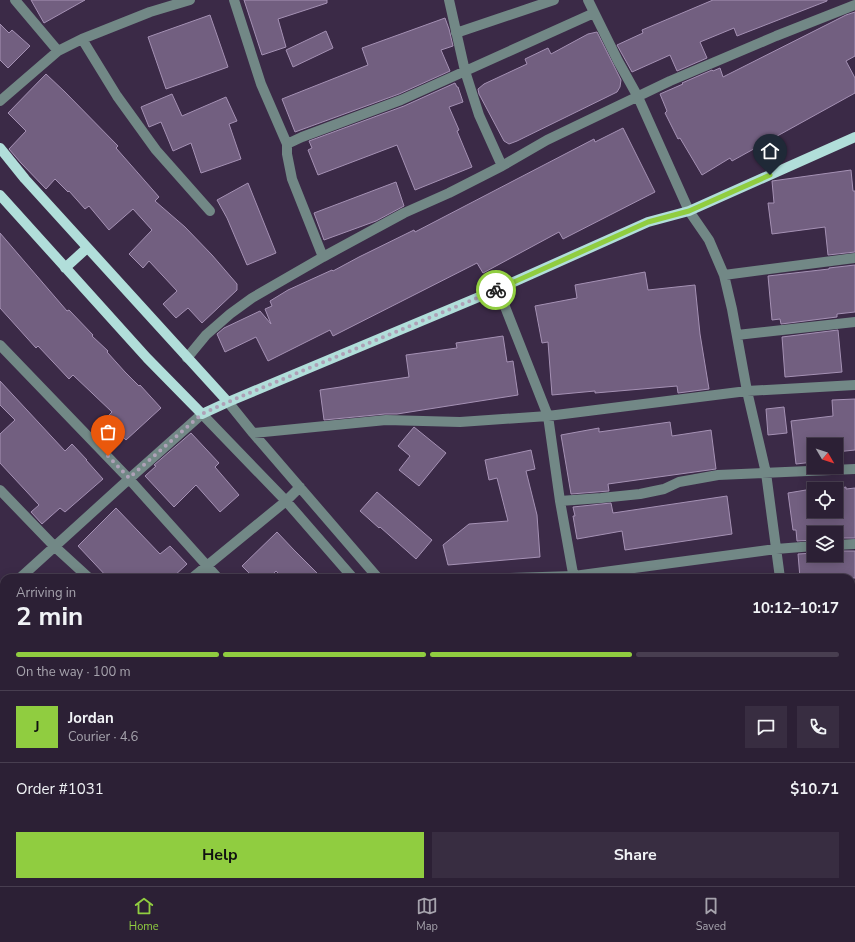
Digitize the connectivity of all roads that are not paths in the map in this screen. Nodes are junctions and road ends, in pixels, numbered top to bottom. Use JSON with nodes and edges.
{"nodes":[{"id":1,"x":15,"y":0,"type":"edge"},
{"id":2,"x":190,"y":0,"type":"edge"},
{"id":3,"x":234,"y":0,"type":"edge"},
{"id":4,"x":449,"y":0,"type":"edge"},
{"id":5,"x":554,"y":0,"type":"edge"},
{"id":6,"x":588,"y":0,"type":"edge"},
{"id":7,"x":855,"y":5,"type":"edge"},
{"id":8,"x":594,"y":13,"type":"junction"},
{"id":9,"x":456,"y":33,"type":"junction"},
{"id":10,"x":82,"y":39,"type":"junction"},
{"id":11,"x":58,"y":51,"type":"junction"},
{"id":12,"x":465,"y":71,"type":"junction"},
{"id":13,"x":638,"y":97,"type":"junction"},
{"id":14,"x":0,"y":101,"type":"edge"},
{"id":15,"x":855,"y":137,"type":"edge"},
{"id":16,"x":287,"y":144,"type":"junction"},
{"id":17,"x":0,"y":148,"type":"edge"},
{"id":18,"x":502,"y":166,"type":"junction"},
{"id":19,"x":0,"y":195,"type":"edge"},
{"id":20,"x":210,"y":211,"type":"dead end"},
{"id":21,"x":689,"y":211,"type":"junction"},
{"id":22,"x":87,"y":248,"type":"junction"},
{"id":23,"x":322,"y":257,"type":"junction"},
{"id":24,"x":855,"y":258,"type":"edge"},
{"id":25,"x":65,"y":268,"type":"junction"},
{"id":26,"x":724,"y":275,"type":"junction"},
{"id":27,"x":498,"y":289,"type":"junction"},
{"id":28,"x":855,"y":322,"type":"edge"},
{"id":29,"x":737,"y":335,"type":"junction"},
{"id":30,"x":0,"y":345,"type":"edge"},
{"id":31,"x":188,"y":358,"type":"junction"},
{"id":32,"x":855,"y":385,"type":"edge"},
{"id":33,"x":747,"y":391,"type":"junction"},
{"id":34,"x":228,"y":402,"type":"junction"},
{"id":35,"x":202,"y":414,"type":"junction"},
{"id":36,"x":548,"y":416,"type":"junction"},
{"id":37,"x":252,"y":434,"type":"junction"},
{"id":38,"x":855,"y":469,"type":"edge"},
{"id":39,"x":766,"y":473,"type":"junction"},
{"id":40,"x":129,"y":478,"type":"junction"},
{"id":41,"x":300,"y":488,"type":"junction"},
{"id":42,"x":0,"y":490,"type":"edge"},
{"id":43,"x":286,"y":501,"type":"junction"},
{"id":44,"x":560,"y":501,"type":"junction"},
{"id":45,"x":855,"y":544,"type":"edge"},
{"id":46,"x":843,"y":545,"type":"edge"},
{"id":47,"x":54,"y":546,"type":"junction"},
{"id":48,"x":807,"y":547,"type":"edge"},
{"id":49,"x":776,"y":549,"type":"junction"},
{"id":50,"x":207,"y":565,"type":"junction"},
{"id":51,"x":24,"y":574,"type":"edge"},
{"id":52,"x":85,"y":574,"type":"edge"},
{"id":53,"x":197,"y":574,"type":"edge"},
{"id":54,"x":215,"y":574,"type":"edge"},
{"id":55,"x":350,"y":574,"type":"edge"},
{"id":56,"x":375,"y":574,"type":"edge"},
{"id":57,"x":573,"y":574,"type":"edge"},
{"id":58,"x":596,"y":574,"type":"edge"},
{"id":59,"x":779,"y":574,"type":"edge"}],
"edges":[{"from":1,"to":11,"type":"street"},
{"from":2,"to":10,"type":"street"},
{"from":3,"to":16,"type":"street"},
{"from":4,"to":9,"type":"street"},
{"from":5,"to":9,"type":"street"},
{"from":6,"to":8,"type":"street"},
{"from":7,"to":13,"type":"street"},
{"from":8,"to":12,"type":"street"},
{"from":8,"to":13,"type":"street"},
{"from":9,"to":12,"type":"street"},
{"from":10,"to":11,"type":"street"},
{"from":10,"to":20,"type":"street"},
{"from":11,"to":14,"type":"street"},
{"from":12,"to":16,"type":"street"},
{"from":12,"to":18,"type":"street"},
{"from":13,"to":18,"type":"street"},
{"from":13,"to":21,"type":"street"},
{"from":15,"to":21,"type":"main road"},
{"from":16,"to":23,"type":"street"},
{"from":17,"to":22,"type":"main road"},
{"from":18,"to":23,"type":"street"},
{"from":19,"to":25,"type":"main road"},
{"from":21,"to":26,"type":"street"},
{"from":21,"to":27,"type":"main road"},
{"from":22,"to":25,"type":"main road"},
{"from":22,"to":31,"type":"main road"},
{"from":23,"to":31,"type":"street"},
{"from":24,"to":26,"type":"street"},
{"from":25,"to":35,"type":"main road"},
{"from":26,"to":29,"type":"street"},
{"from":27,"to":34,"type":"main road"},
{"from":27,"to":36,"type":"street"},
{"from":28,"to":29,"type":"street"},
{"from":29,"to":33,"type":"street"},
{"from":30,"to":40,"type":"street"},
{"from":31,"to":34,"type":"main road"},
{"from":32,"to":33,"type":"street"},
{"from":33,"to":36,"type":"street"},
{"from":33,"to":39,"type":"street"},
{"from":34,"to":35,"type":"main road"},
{"from":34,"to":37,"type":"street"},
{"from":35,"to":40,"type":"street"},
{"from":35,"to":43,"type":"street"},
{"from":36,"to":37,"type":"street"},
{"from":36,"to":44,"type":"street"},
{"from":37,"to":41,"type":"street"},
{"from":38,"to":39,"type":"street"},
{"from":39,"to":44,"type":"street"},
{"from":39,"to":49,"type":"street"},
{"from":40,"to":47,"type":"street"},
{"from":40,"to":50,"type":"street"},
{"from":41,"to":43,"type":"street"},
{"from":41,"to":56,"type":"street"},
{"from":42,"to":47,"type":"street"},
{"from":43,"to":50,"type":"street"},
{"from":43,"to":55,"type":"street"},
{"from":44,"to":57,"type":"street"},
{"from":45,"to":46,"type":"street"},
{"from":47,"to":51,"type":"street"},
{"from":47,"to":52,"type":"street"},
{"from":48,"to":49,"type":"street"},
{"from":49,"to":58,"type":"street"},
{"from":49,"to":59,"type":"street"},
{"from":50,"to":53,"type":"street"},
{"from":50,"to":54,"type":"street"}]}
